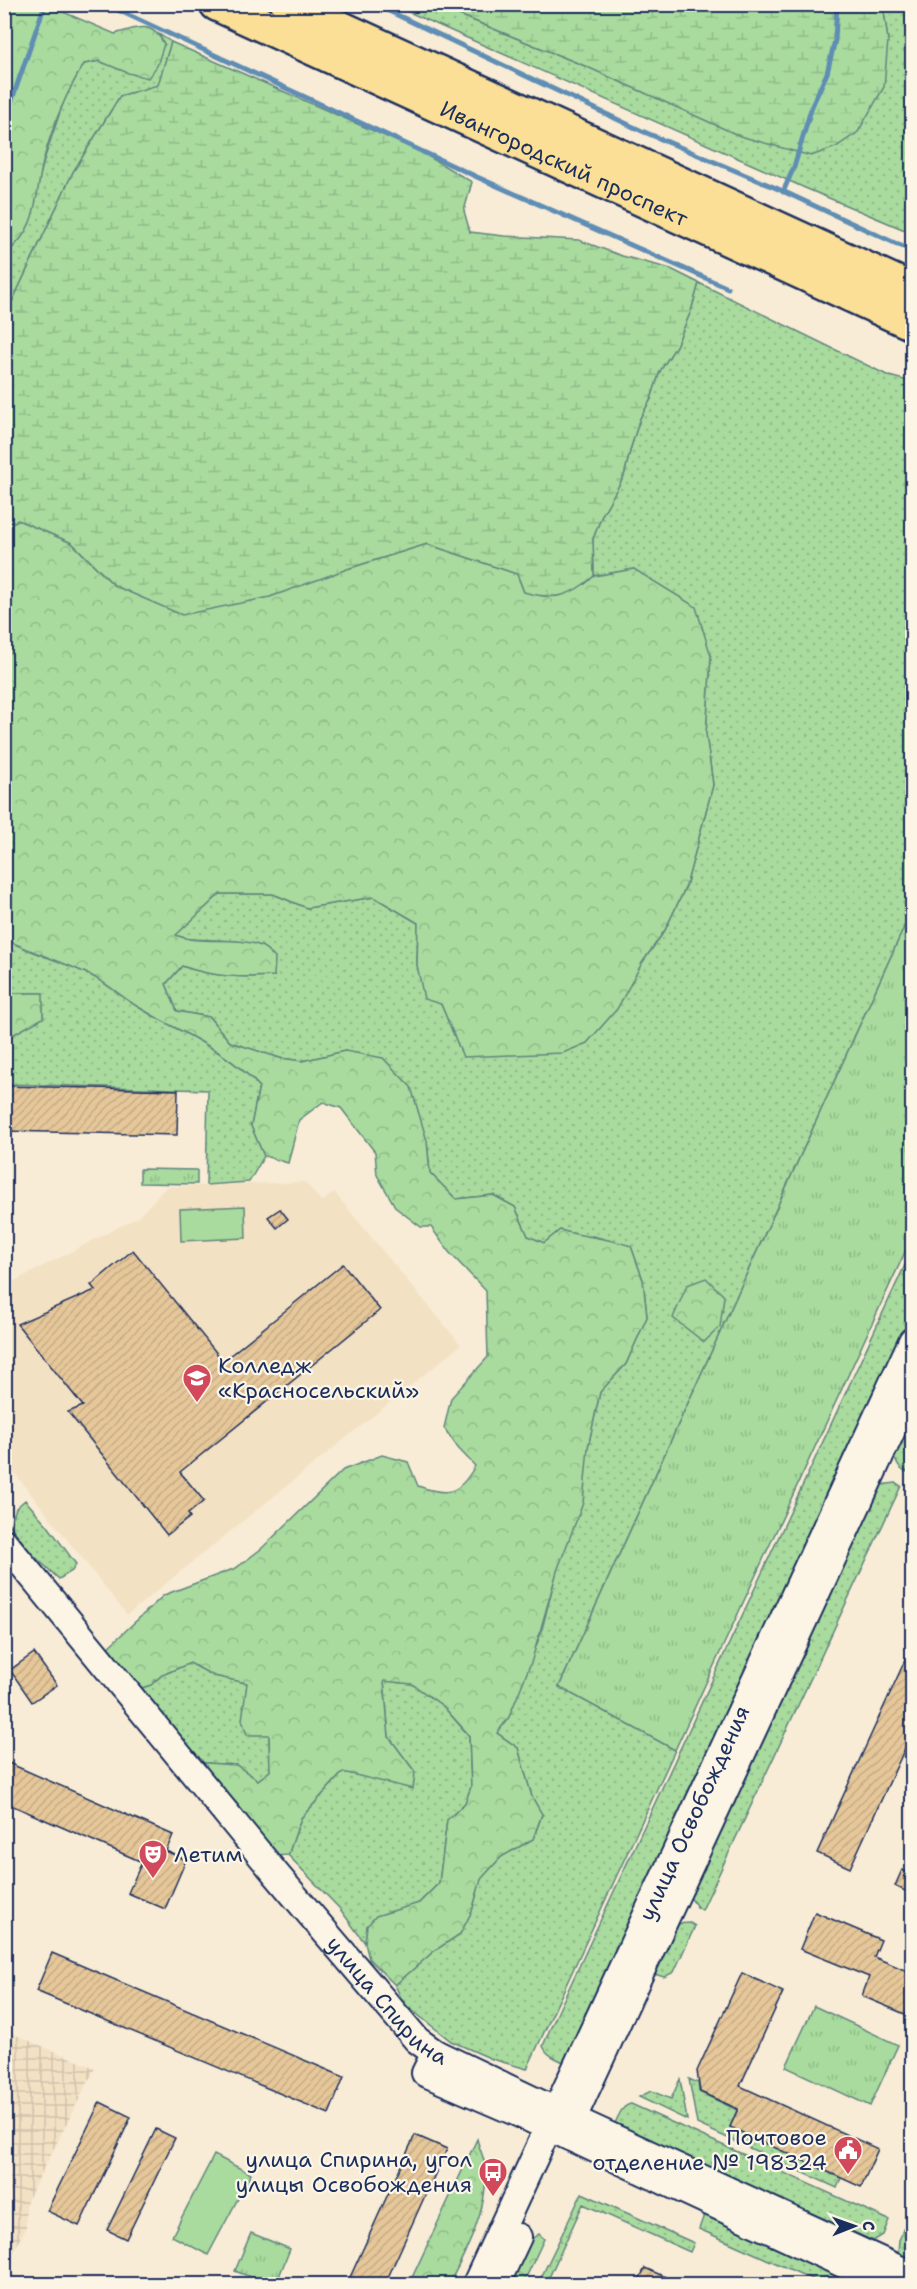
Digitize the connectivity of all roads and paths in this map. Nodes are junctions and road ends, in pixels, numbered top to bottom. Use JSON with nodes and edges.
{"nodes":[{"id":1,"x":217,"y":4,"type":"edge"},
{"id":2,"x":288,"y":4,"type":"edge"},
{"id":3,"x":912,"y":290,"type":"edge"},
{"id":4,"x":912,"y":324,"type":"edge"},
{"id":5,"x":912,"y":1341,"type":"edge"},
{"id":6,"x":912,"y":1388,"type":"edge"},
{"id":7,"x":4,"y":1542,"type":"edge"},
{"id":8,"x":561,"y":2124,"type":"junction"},
{"id":9,"x":912,"y":2275,"type":"edge"},
{"id":10,"x":476,"y":2284,"type":"edge"},
{"id":11,"x":496,"y":2284,"type":"edge"},
{"id":12,"x":886,"y":2284,"type":"edge"}],
"edges":[{"from":1,"to":4,"type":"highway","name":"Ивангородский проспект"},
{"from":2,"to":3,"type":"highway","name":"Ивангородский проспект"},
{"from":5,"to":8,"type":"street","name":"улица Освобождения"},
{"from":6,"to":8,"type":"street","name":"улица Освобождения"},
{"from":7,"to":8,"type":"street","name":"улица Спирина"},
{"from":8,"to":9,"type":"street","name":"улица Спирина"},
{"from":8,"to":10,"type":"street","name":"улица Освобождения"},
{"from":8,"to":11,"type":"street","name":"улица Освобождения"},
{"from":8,"to":12,"type":"street","name":"улица Спирина"}]}
